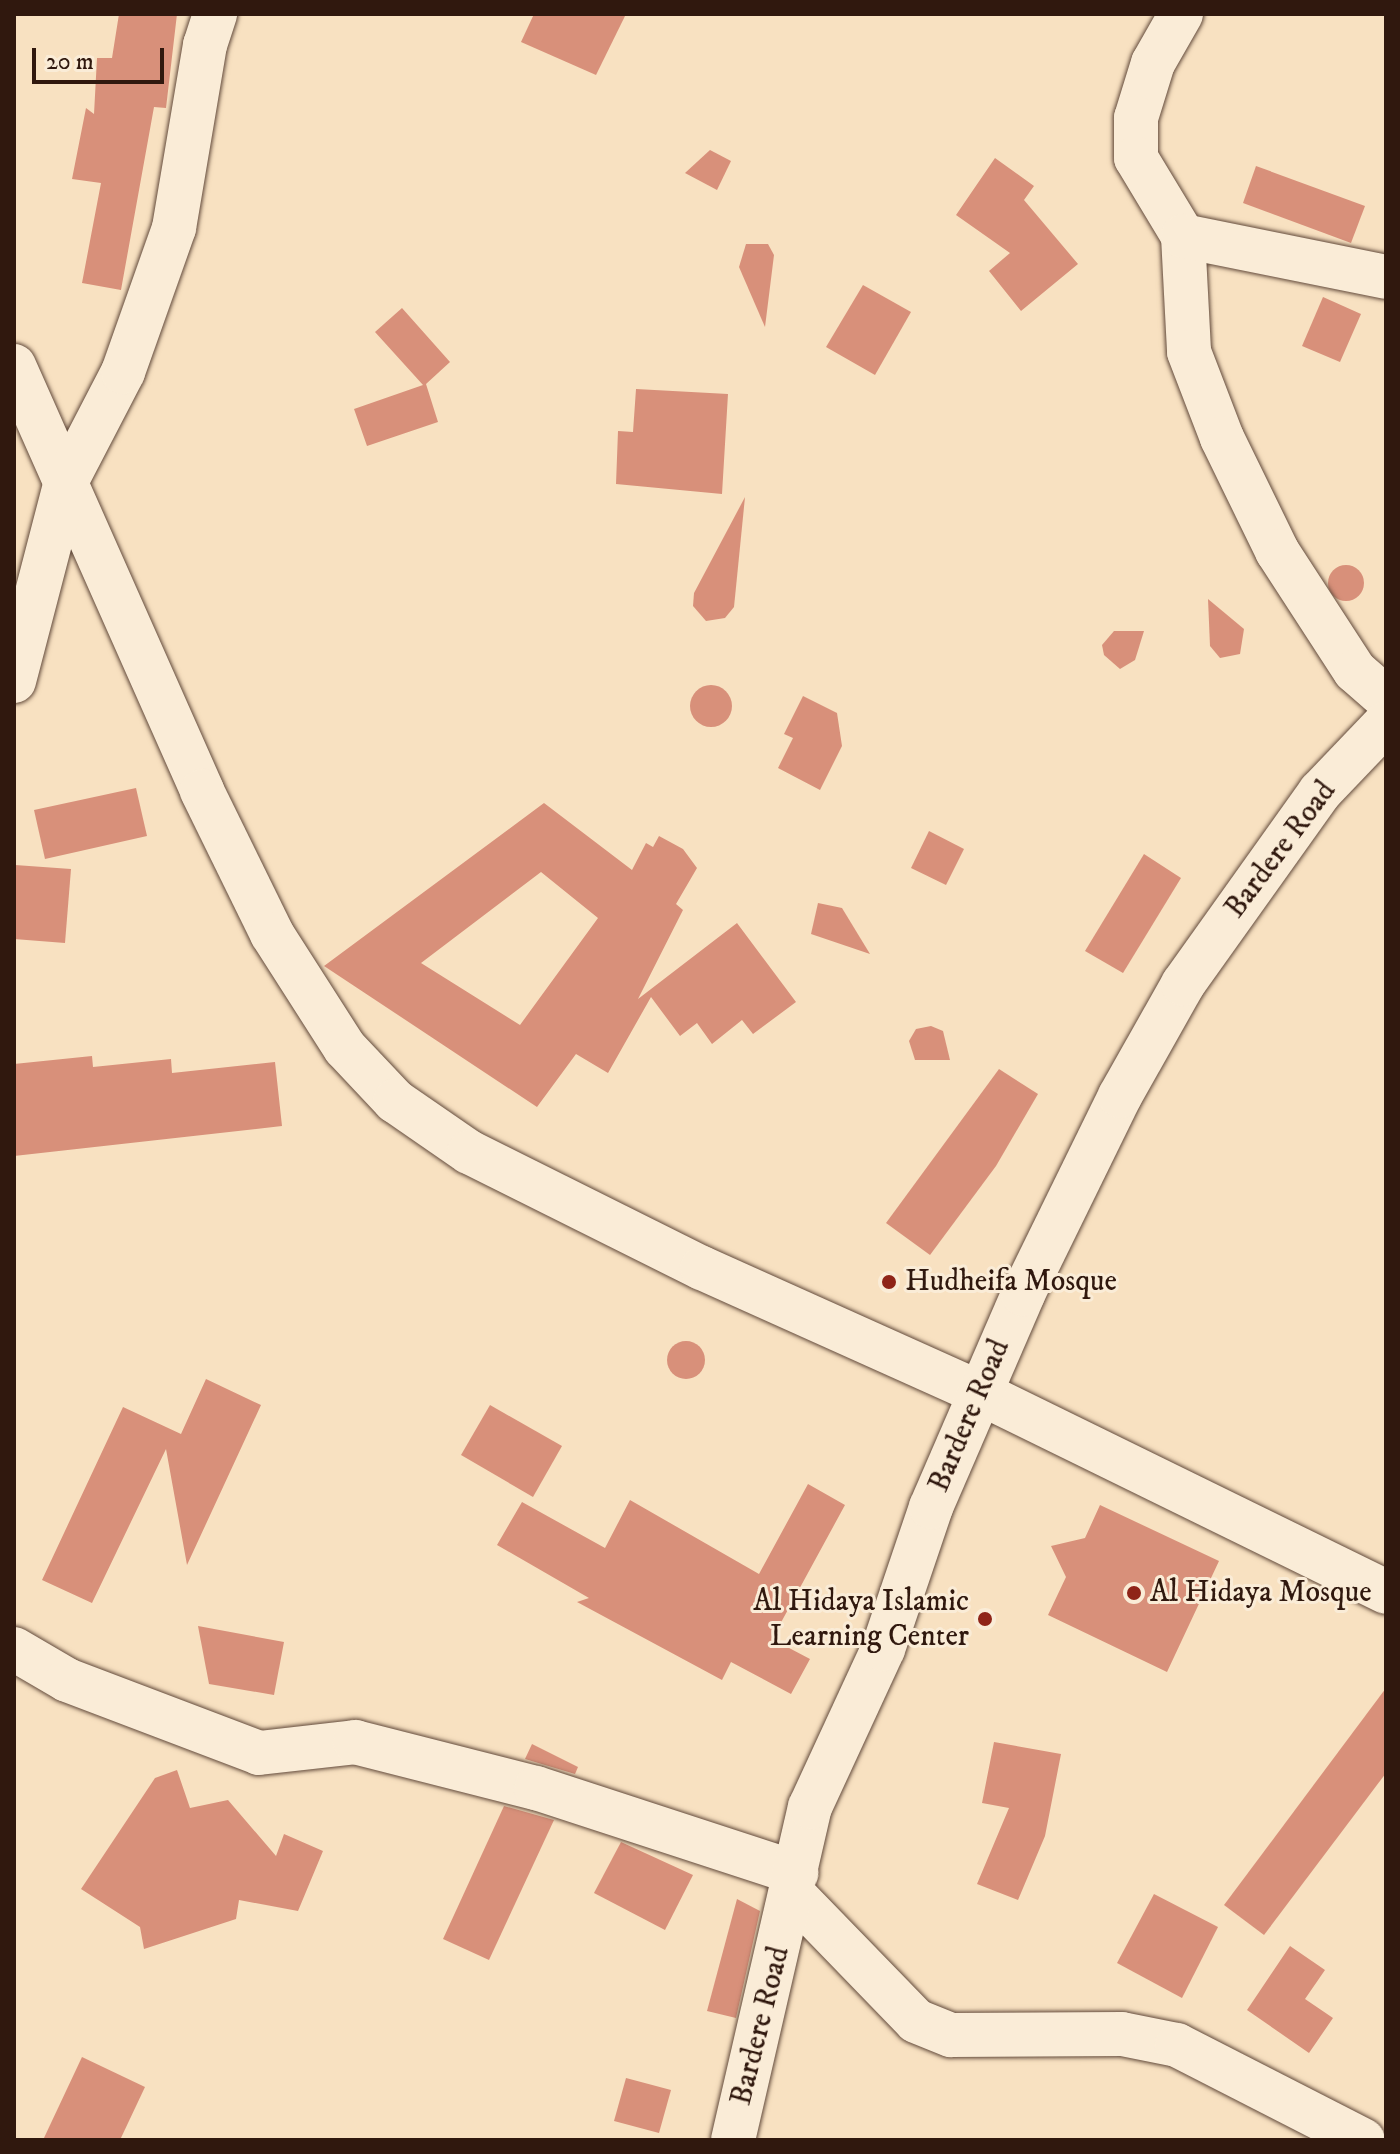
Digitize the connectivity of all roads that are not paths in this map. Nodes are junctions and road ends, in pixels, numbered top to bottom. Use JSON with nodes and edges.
{"nodes":[{"id":1,"x":215,"y":14,"type":"edge"},
{"id":2,"x":1181,"y":14,"type":"edge"},
{"id":3,"x":1183,"y":236,"type":"junction"},
{"id":4,"x":1385,"y":273,"type":"edge"},
{"id":5,"x":14,"y":366,"type":"edge"},
{"id":6,"x":66,"y":482,"type":"junction"},
{"id":7,"x":14,"y":681,"type":"edge"},
{"id":8,"x":1386,"y":698,"type":"edge"},
{"id":9,"x":1386,"y":723,"type":"edge"},
{"id":10,"x":980,"y":1393,"type":"junction"},
{"id":11,"x":1386,"y":1592,"type":"edge"},
{"id":12,"x":14,"y":1649,"type":"edge"},
{"id":13,"x":795,"y":1884,"type":"junction"},
{"id":14,"x":733,"y":2140,"type":"edge"},
{"id":15,"x":1363,"y":2140,"type":"edge"}],
"edges":[{"from":1,"to":6,"type":"street"},
{"from":2,"to":3,"type":"street"},
{"from":3,"to":4,"type":"street"},
{"from":3,"to":8,"type":"street"},
{"from":5,"to":6,"type":"street"},
{"from":6,"to":7,"type":"street"},
{"from":6,"to":10,"type":"street"},
{"from":9,"to":10,"type":"street","name":"Bardere Road"},
{"from":10,"to":11,"type":"street"},
{"from":10,"to":13,"type":"street","name":"Bardere Road"},
{"from":12,"to":13,"type":"street"},
{"from":13,"to":14,"type":"street","name":"Bardere Road"},
{"from":13,"to":15,"type":"street"}]}
